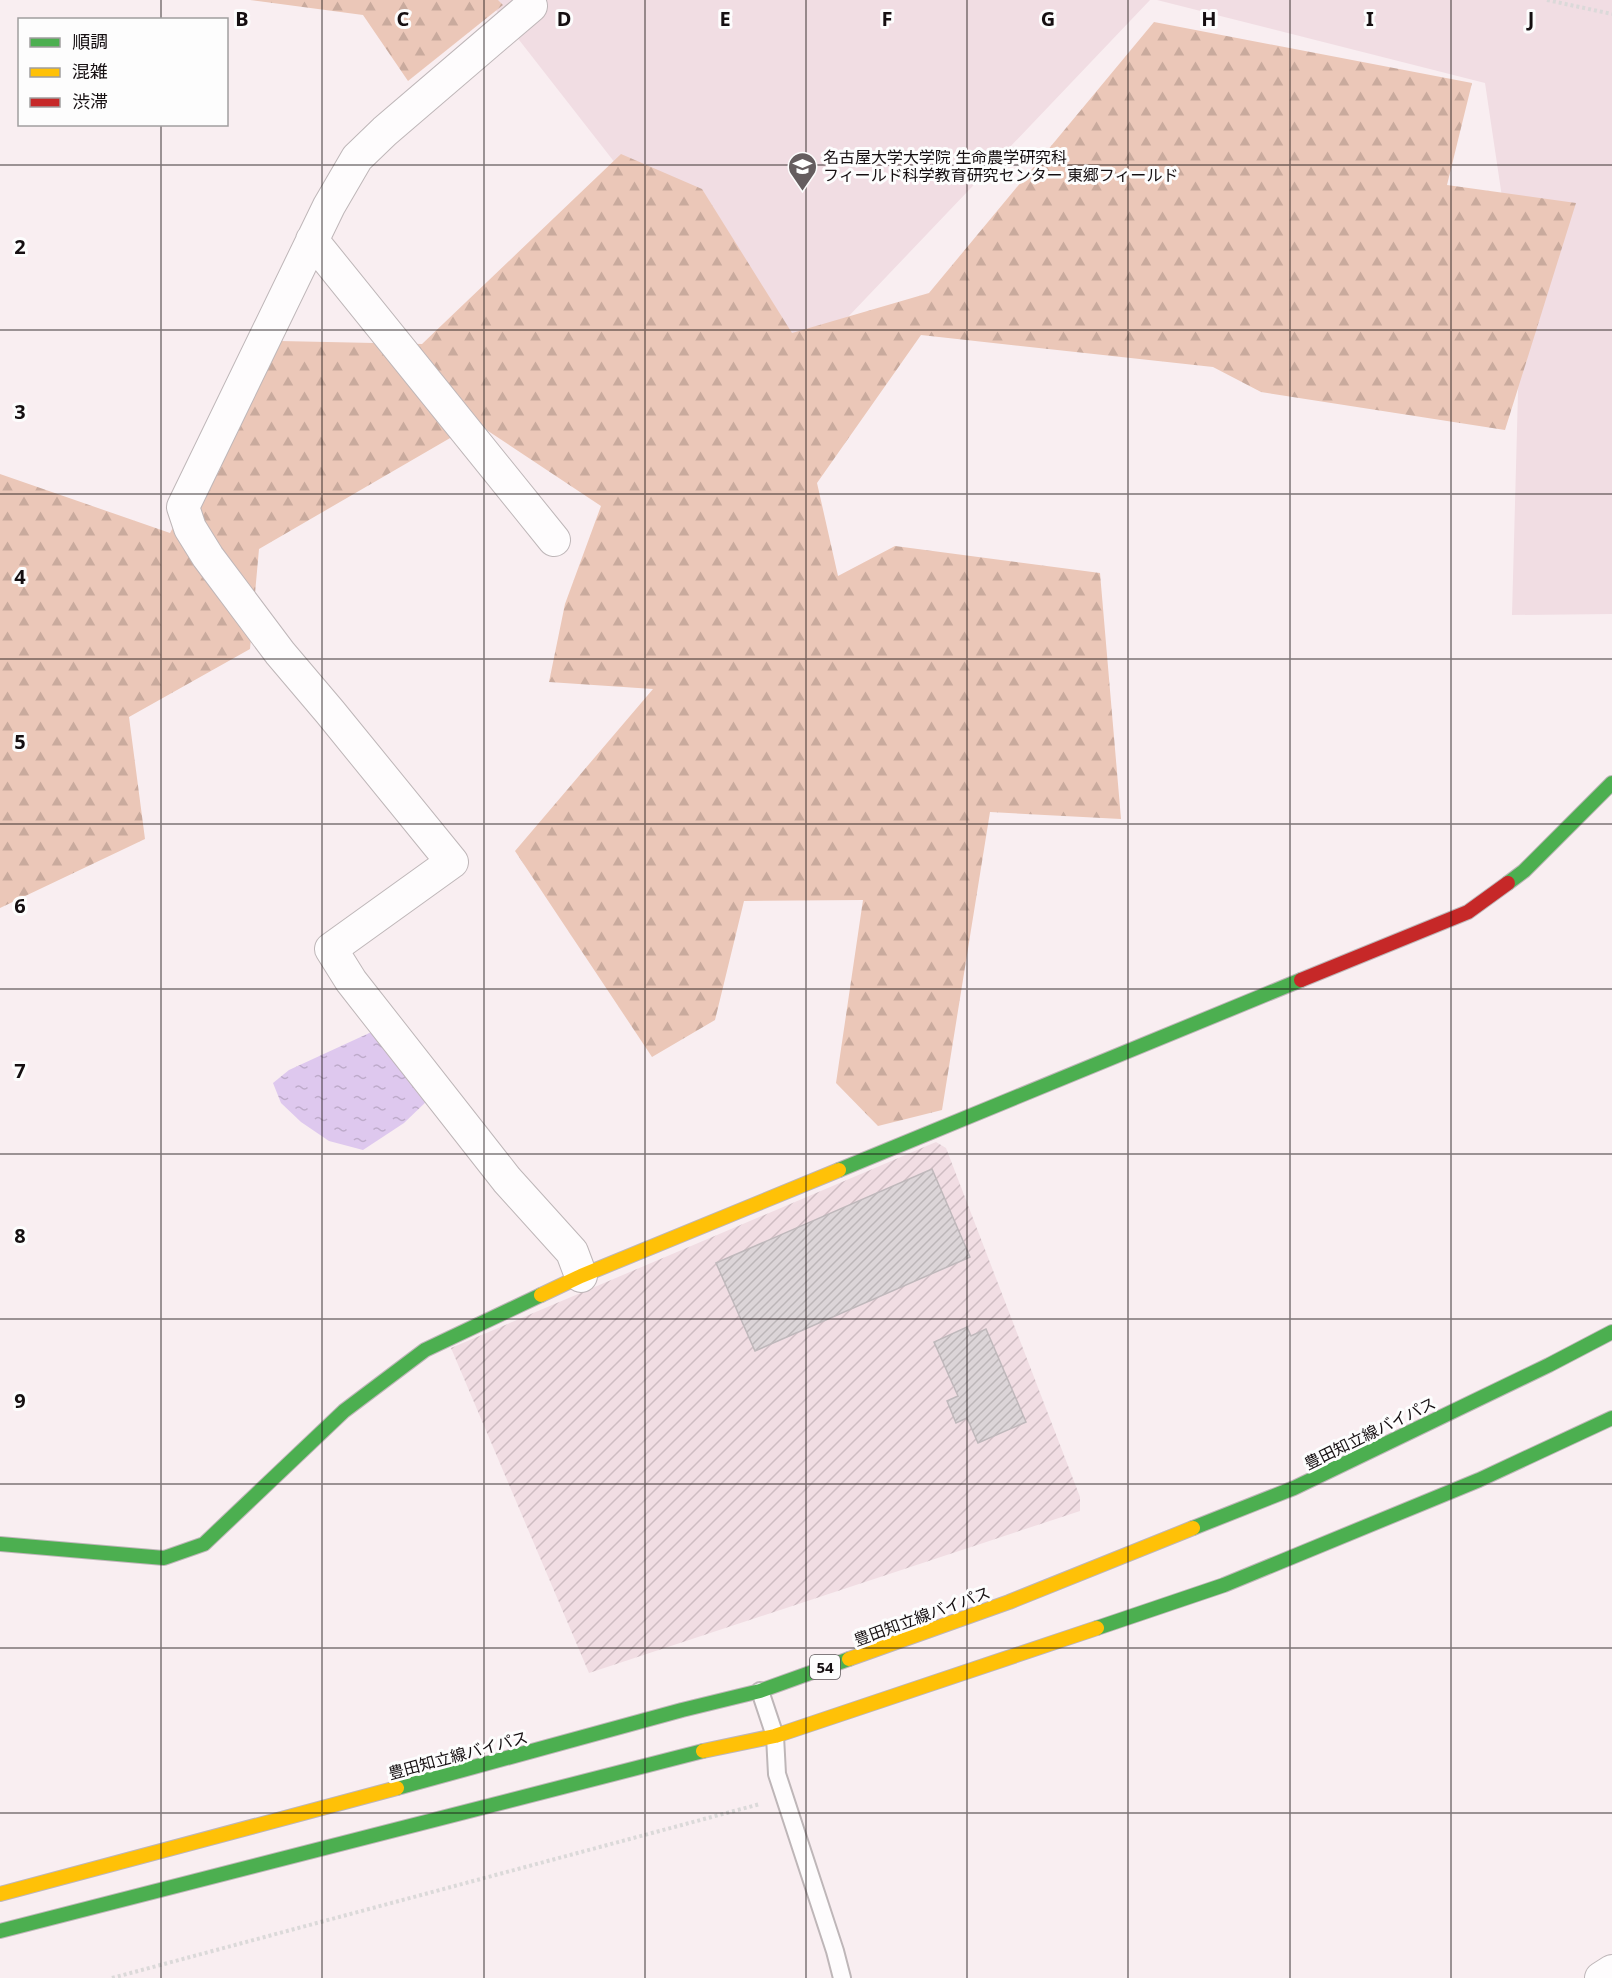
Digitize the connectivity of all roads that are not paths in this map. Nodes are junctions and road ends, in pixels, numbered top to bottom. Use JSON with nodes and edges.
{"nodes":[{"id":1,"x":531,"y":6,"type":"dead end"},
{"id":2,"x":312,"y":240,"type":"junction"},
{"id":3,"x":554,"y":540,"type":"dead end"},
{"id":4,"x":1612,"y":783,"type":"edge"},
{"id":5,"x":581,"y":1276,"type":"junction"},
{"id":6,"x":1612,"y":1332,"type":"edge"},
{"id":7,"x":1612,"y":1418,"type":"edge"},
{"id":8,"x":0,"y":1544,"type":"edge"},
{"id":9,"x":760,"y":1691,"type":"junction"},
{"id":10,"x":775,"y":1736,"type":"junction"},
{"id":11,"x":0,"y":1894,"type":"edge"},
{"id":12,"x":0,"y":1931,"type":"edge"},
{"id":13,"x":1612,"y":1971,"type":"edge"},
{"id":14,"x":842,"y":1978,"type":"edge"},
{"id":15,"x":1601,"y":1978,"type":"edge"}],
"edges":[{"from":1,"to":2,"type":"street"},
{"from":2,"to":3,"type":"street"},
{"from":2,"to":5,"type":"street"},
{"from":4,"to":5,"type":"main road"},
{"from":5,"to":8,"type":"main road"},
{"from":6,"to":9,"type":"main road","name":"豊田知立線バイパス","number":"54"},
{"from":7,"to":10,"type":"main road"},
{"from":9,"to":10,"type":"lane"},
{"from":9,"to":11,"type":"main road","name":"豊田知立線バイパス","number":"54"},
{"from":10,"to":12,"type":"main road"},
{"from":10,"to":14,"type":"lane"},
{"from":13,"to":15,"type":"street"}]}
